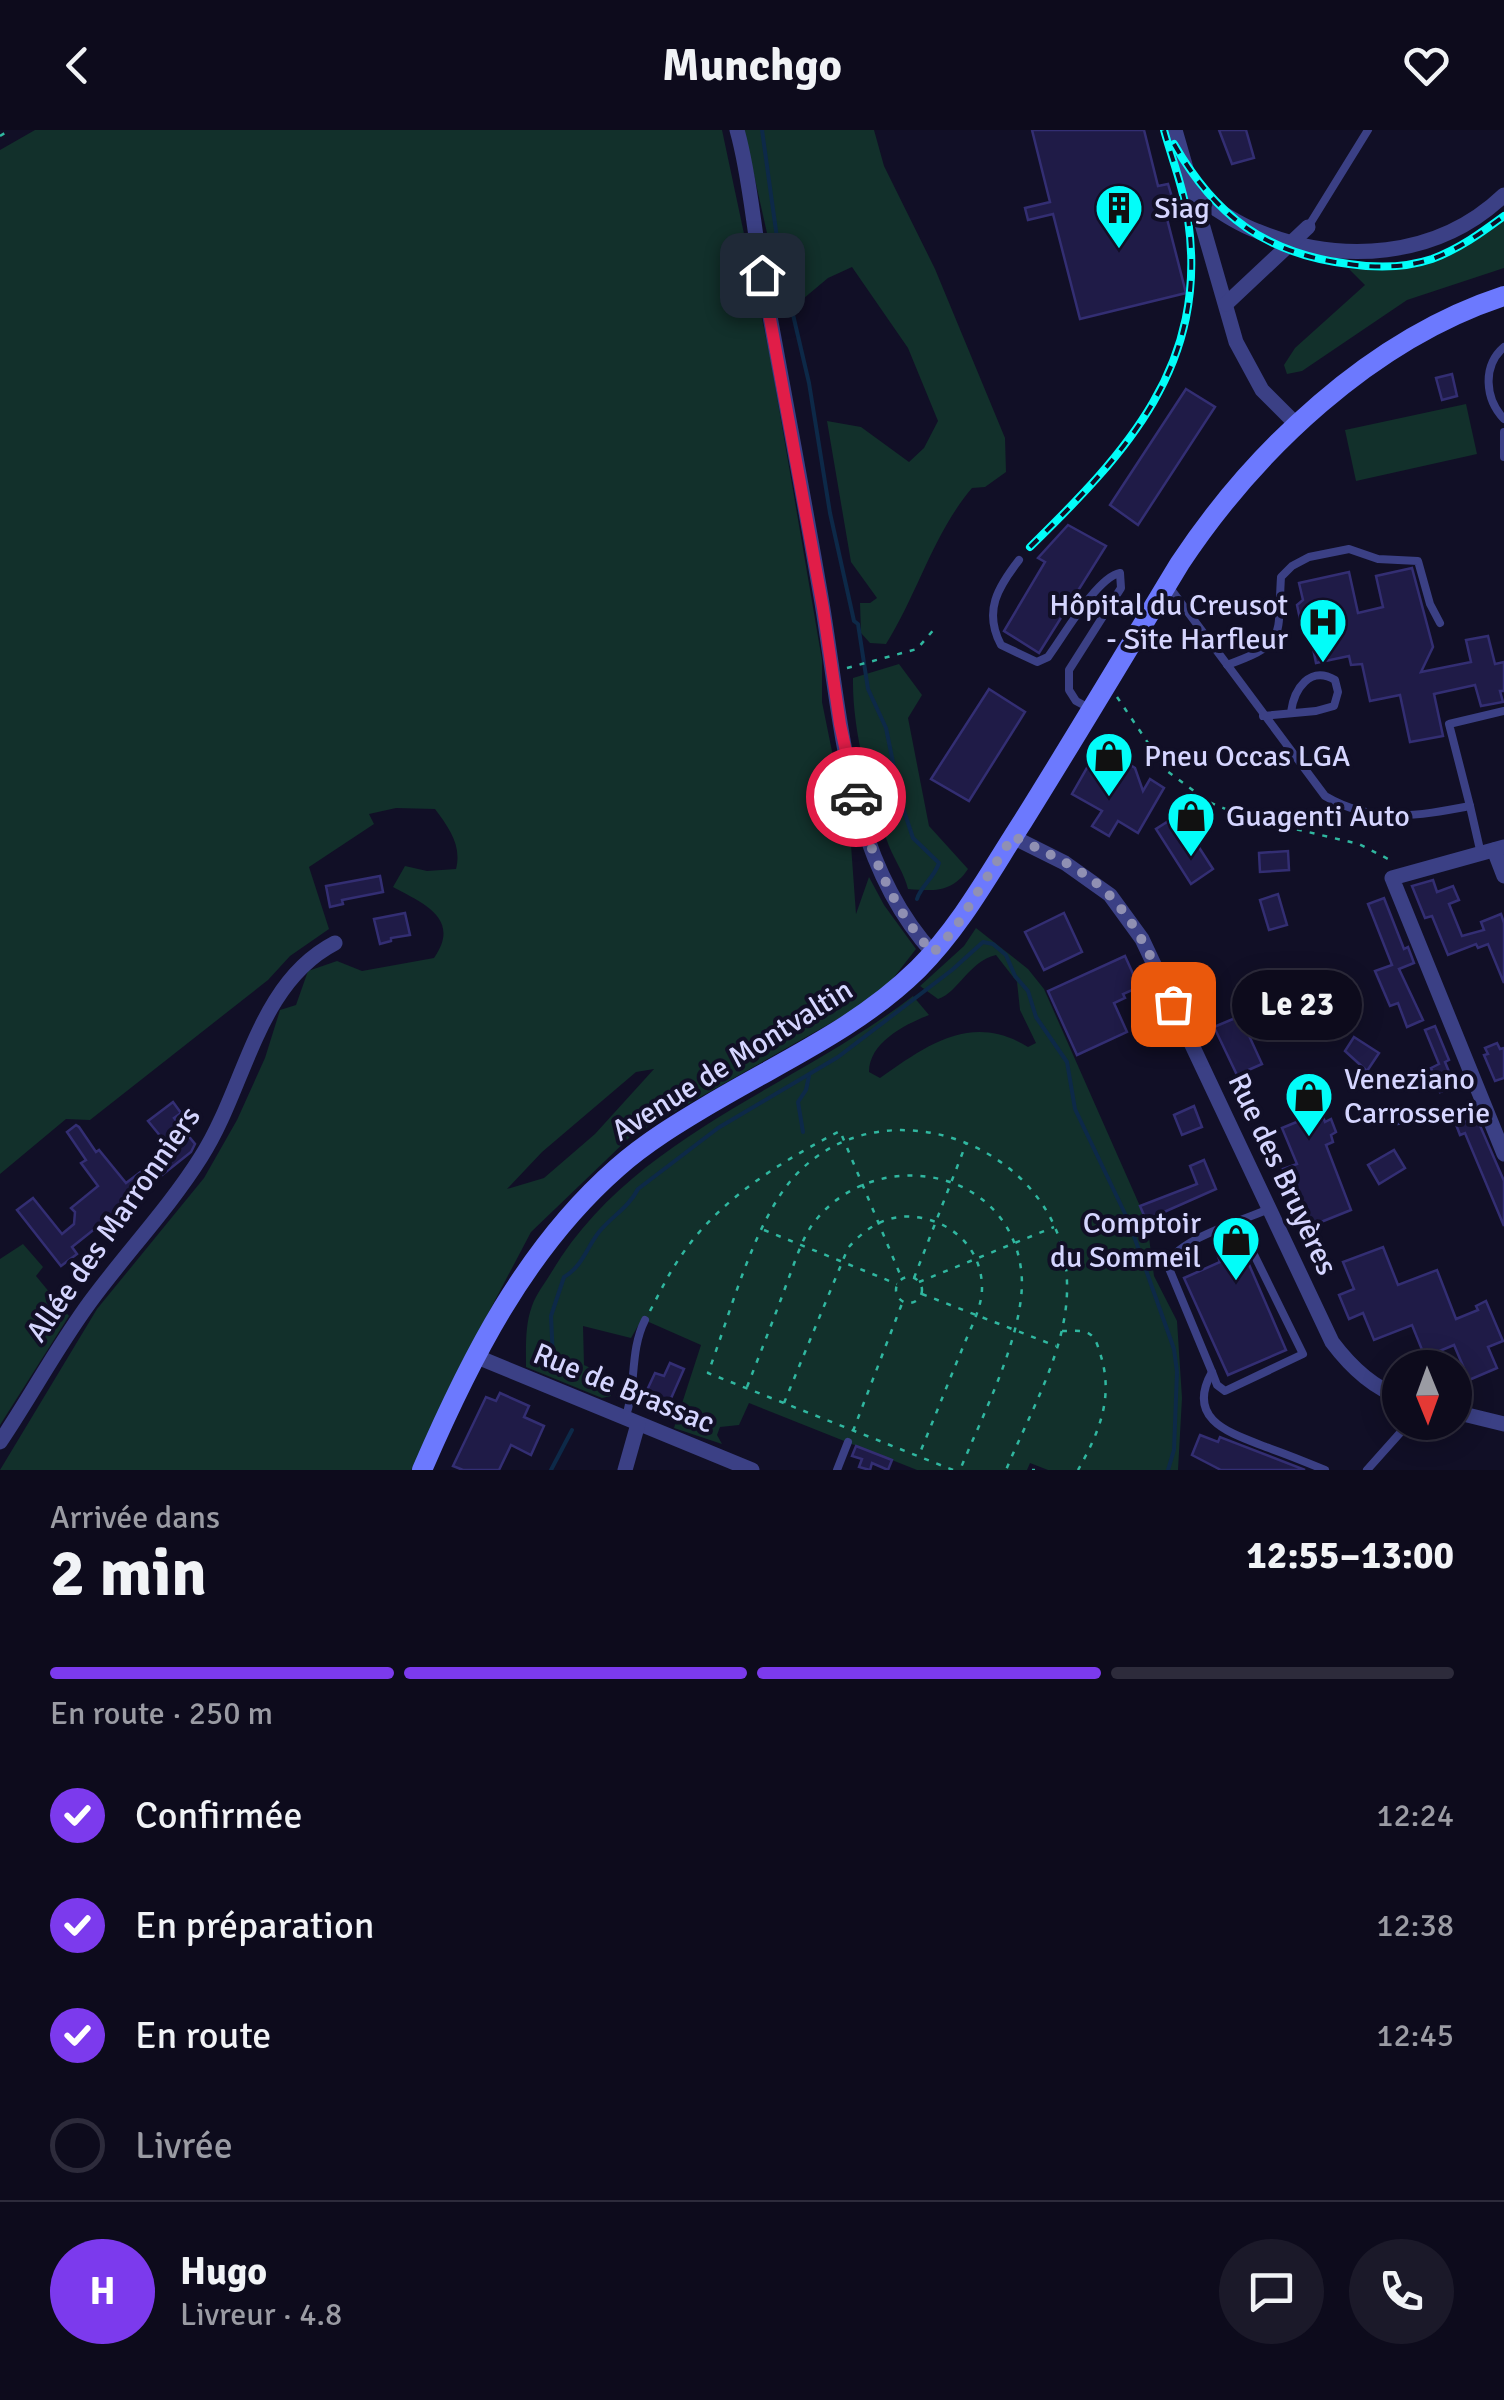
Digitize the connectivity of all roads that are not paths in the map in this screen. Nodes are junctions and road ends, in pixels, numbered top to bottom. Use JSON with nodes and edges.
{"nodes":[{"id":1,"x":737,"y":130,"type":"edge"},
{"id":2,"x":1175,"y":130,"type":"edge"},
{"id":3,"x":1368,"y":130,"type":"edge"},
{"id":4,"x":1196,"y":196,"type":"junction"},
{"id":5,"x":1504,"y":196,"type":"edge"},
{"id":6,"x":1308,"y":227,"type":"joint"},
{"id":7,"x":1290,"y":244,"type":"junction"},
{"id":8,"x":1504,"y":296,"type":"edge"},
{"id":9,"x":1226,"y":304,"type":"junction"},
{"id":10,"x":1504,"y":347,"type":"edge"},
{"id":11,"x":1504,"y":419,"type":"edge"},
{"id":12,"x":1298,"y":426,"type":"junction"},
{"id":13,"x":1504,"y":432,"type":"edge"},
{"id":14,"x":1504,"y":457,"type":"edge"},
{"id":15,"x":1019,"y":560,"type":"dead end"},
{"id":16,"x":1167,"y":585,"type":"junction"},
{"id":17,"x":1440,"y":623,"type":"dead end"},
{"id":18,"x":1227,"y":665,"type":"junction"},
{"id":19,"x":1092,"y":708,"type":"junction"},
{"id":20,"x":1504,"y":711,"type":"edge"},
{"id":21,"x":1291,"y":712,"type":"junction"},
{"id":22,"x":1263,"y":716,"type":"junction"},
{"id":23,"x":1470,"y":806,"type":"junction"},
{"id":24,"x":1013,"y":836,"type":"junction"},
{"id":25,"x":1493,"y":850,"type":"edge"},
{"id":26,"x":1504,"y":876,"type":"edge"},
{"id":27,"x":336,"y":944,"type":"dead end"},
{"id":28,"x":933,"y":953,"type":"junction"},
{"id":29,"x":1493,"y":1113,"type":"edge"},
{"id":30,"x":1393,"y":1122,"type":"dead end"},
{"id":31,"x":1504,"y":1154,"type":"edge"},
{"id":32,"x":1269,"y":1209,"type":"junction"},
{"id":33,"x":1238,"y":1222,"type":"junction"},
{"id":34,"x":644,"y":1320,"type":"road end"},
{"id":35,"x":475,"y":1356,"type":"junction"},
{"id":36,"x":1212,"y":1372,"type":"junction"},
{"id":37,"x":1382,"y":1387,"type":"edge"},
{"id":38,"x":1472,"y":1416,"type":"edge"},
{"id":39,"x":632,"y":1422,"type":"junction"},
{"id":40,"x":1504,"y":1424,"type":"edge"},
{"id":41,"x":1394,"y":1440,"type":"edge"},
{"id":42,"x":0,"y":1442,"type":"edge"},
{"id":43,"x":848,"y":1442,"type":"road end"},
{"id":44,"x":422,"y":1470,"type":"edge"},
{"id":45,"x":625,"y":1470,"type":"edge"},
{"id":46,"x":752,"y":1470,"type":"edge"},
{"id":47,"x":838,"y":1470,"type":"edge"},
{"id":48,"x":1326,"y":1470,"type":"edge"},
{"id":49,"x":1368,"y":1470,"type":"edge"}],
"edges":[{"from":1,"to":28,"type":"street"},
{"from":2,"to":4,"type":"street"},
{"from":3,"to":6,"type":"lane"},
{"from":4,"to":7,"type":"street"},
{"from":4,"to":9,"type":"street"},
{"from":5,"to":7,"type":"street"},
{"from":6,"to":7,"type":"street"},
{"from":7,"to":9,"type":"street"},
{"from":8,"to":12,"type":"street","name":"Avenue de Montvaltin"},
{"from":9,"to":12,"type":"street"},
{"from":10,"to":11,"type":"lane"},
{"from":12,"to":16,"type":"street","name":"Avenue de Montvaltin"},
{"from":13,"to":14,"type":"lane"},
{"from":15,"to":19,"type":"lane"},
{"from":16,"to":18,"type":"lane"},
{"from":16,"to":19,"type":"street","name":"Avenue de Montvaltin"},
{"from":17,"to":18,"type":"lane"},
{"from":18,"to":22,"type":"lane"},
{"from":19,"to":24,"type":"street","name":"Avenue de Montvaltin"},
{"from":20,"to":23,"type":"lane"},
{"from":21,"to":21,"type":"lane"},
{"from":21,"to":22,"type":"lane"},
{"from":22,"to":23,"type":"lane"},
{"from":23,"to":25,"type":"lane"},
{"from":24,"to":28,"type":"street","name":"Avenue de Montvaltin"},
{"from":24,"to":32,"type":"street","name":"Rue des Bruyères"},
{"from":25,"to":26,"type":"street"},
{"from":25,"to":29,"type":"street"},
{"from":27,"to":42,"type":"street","name":"Allée des Marronniers"},
{"from":28,"to":35,"type":"street","name":"Avenue de Montvaltin"},
{"from":29,"to":30,"type":"lane"},
{"from":29,"to":31,"type":"street"},
{"from":32,"to":33,"type":"lane"},
{"from":32,"to":37,"type":"street","name":"Rue des Bruyères"},
{"from":33,"to":36,"type":"lane"},
{"from":33,"to":36,"type":"lane"},
{"from":34,"to":39,"type":"lane"},
{"from":35,"to":39,"type":"street","name":"Rue de Brassac"},
{"from":35,"to":44,"type":"street","name":"Avenue de Montvaltin"},
{"from":36,"to":48,"type":"lane"},
{"from":38,"to":40,"type":"street"},
{"from":39,"to":45,"type":"street"},
{"from":39,"to":46,"type":"street","name":"Rue de Brassac"},
{"from":41,"to":49,"type":"lane"},
{"from":43,"to":47,"type":"lane"}]}
